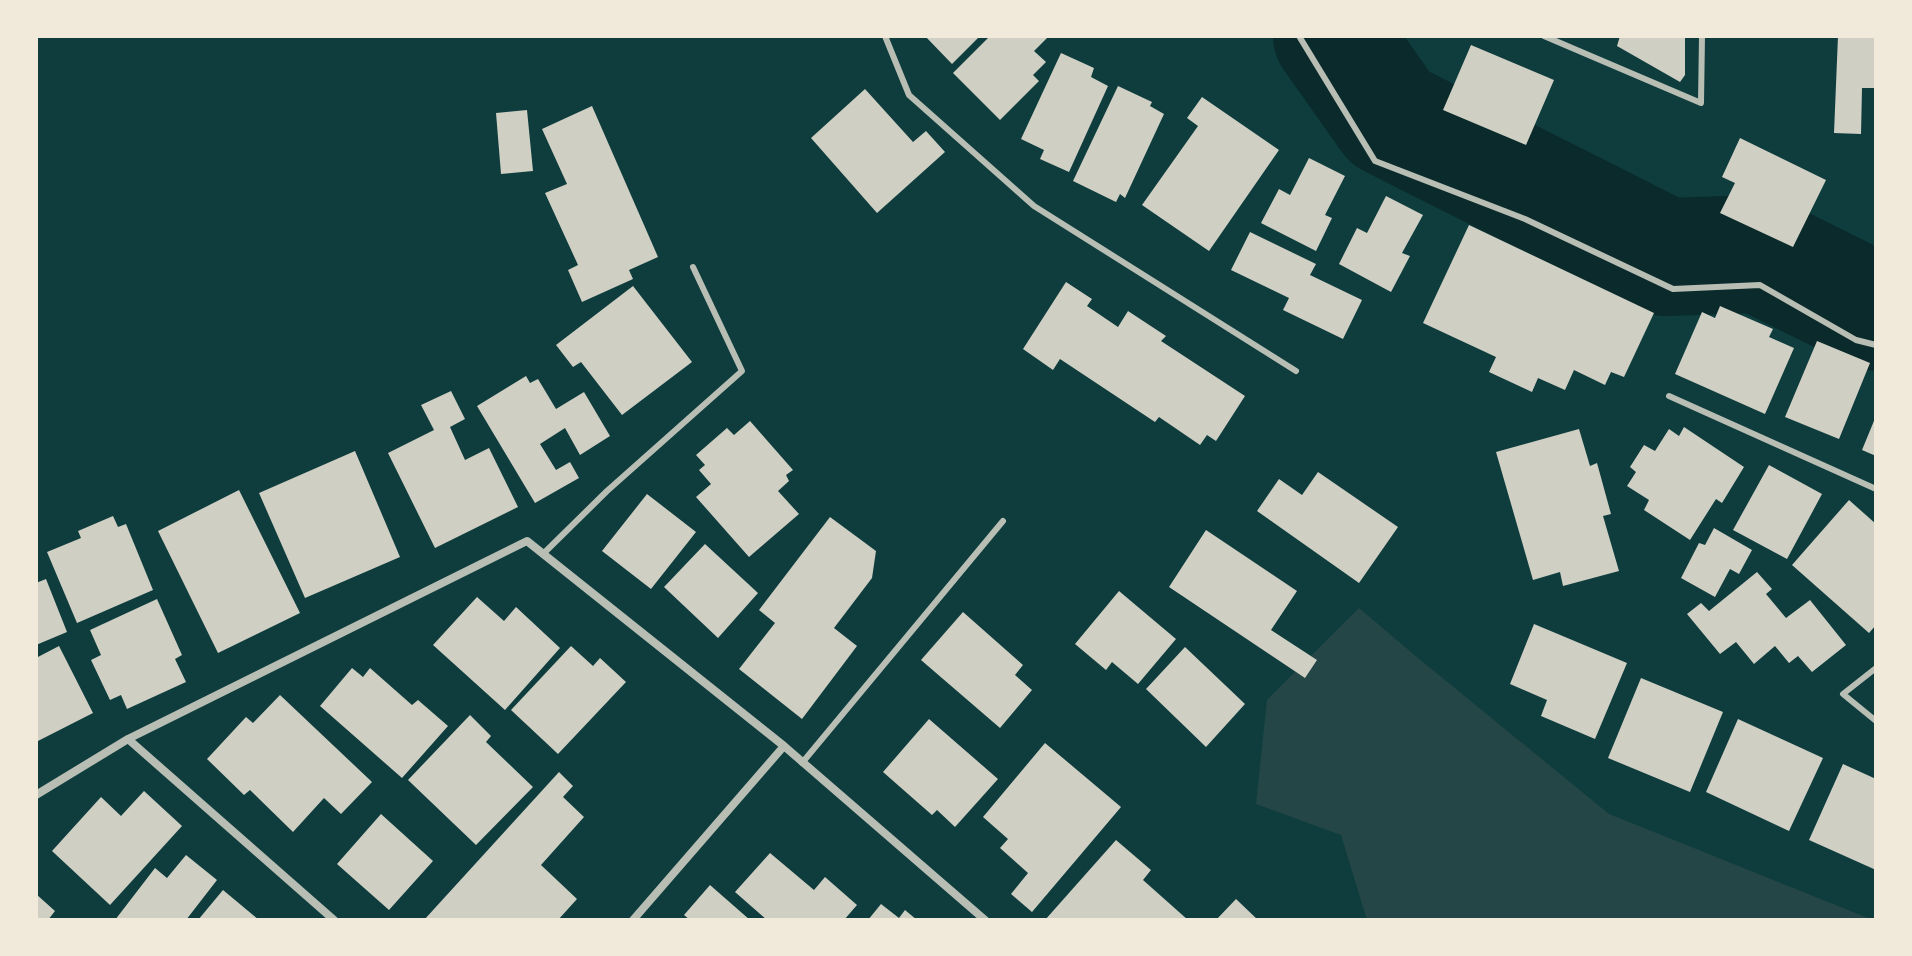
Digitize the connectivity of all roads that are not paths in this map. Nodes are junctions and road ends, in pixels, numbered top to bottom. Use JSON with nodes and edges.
{"nodes":[{"id":1,"x":885,"y":36,"type":"edge"},
{"id":2,"x":1299,"y":36,"type":"edge"},
{"id":3,"x":1544,"y":36,"type":"edge"},
{"id":4,"x":1702,"y":36,"type":"edge"},
{"id":5,"x":693,"y":267,"type":"dead end"},
{"id":6,"x":1876,"y":345,"type":"edge"},
{"id":7,"x":1296,"y":371,"type":"dead end"},
{"id":8,"x":1669,"y":396,"type":"dead end"},
{"id":9,"x":1876,"y":489,"type":"edge"},
{"id":10,"x":1003,"y":521,"type":"dead end"},
{"id":11,"x":543,"y":554,"type":"junction"},
{"id":12,"x":1876,"y":668,"type":"edge"},
{"id":13,"x":1876,"y":721,"type":"edge"},
{"id":14,"x":128,"y":739,"type":"junction"},
{"id":15,"x":784,"y":746,"type":"junction"},
{"id":16,"x":802,"y":763,"type":"junction"},
{"id":17,"x":36,"y":795,"type":"edge"},
{"id":18,"x":334,"y":920,"type":"edge"},
{"id":19,"x":633,"y":920,"type":"edge"},
{"id":20,"x":985,"y":920,"type":"edge"}],
"edges":[{"from":1,"to":7,"type":"lane"},
{"from":2,"to":6,"type":"lane"},
{"from":3,"to":4,"type":"lane"},
{"from":5,"to":11,"type":"lane"},
{"from":8,"to":9,"type":"lane"},
{"from":10,"to":16,"type":"lane"},
{"from":11,"to":14,"type":"street"},
{"from":11,"to":15,"type":"street"},
{"from":12,"to":13,"type":"lane"},
{"from":14,"to":17,"type":"street"},
{"from":14,"to":18,"type":"street"},
{"from":15,"to":16,"type":"street"},
{"from":15,"to":19,"type":"street"},
{"from":16,"to":20,"type":"street"}]}
